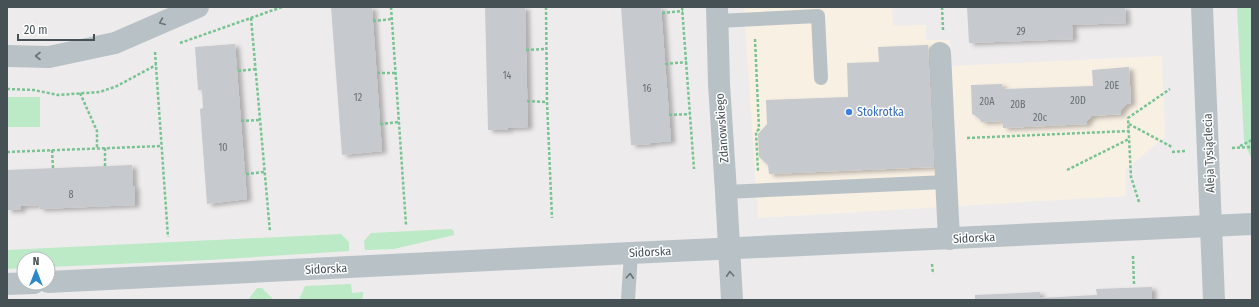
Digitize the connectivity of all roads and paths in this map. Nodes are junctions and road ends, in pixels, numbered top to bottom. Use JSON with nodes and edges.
{"nodes":[{"id":1,"x":198,"y":7,"type":"edge"},
{"id":2,"x":282,"y":7,"type":"edge"},
{"id":3,"x":391,"y":7,"type":"edge"},
{"id":4,"x":546,"y":7,"type":"edge"},
{"id":5,"x":682,"y":7,"type":"edge"},
{"id":6,"x":1202,"y":7,"type":"edge"},
{"id":7,"x":683,"y":11,"type":"junction"},
{"id":8,"x":662,"y":13,"type":"dead end"},
{"id":9,"x":717,"y":14,"type":"edge"},
{"id":10,"x":251,"y":18,"type":"junction"},
{"id":11,"x":392,"y":19,"type":"junction"},
{"id":12,"x":754,"y":19,"type":"junction"},
{"id":13,"x":373,"y":21,"type":"dead end"},
{"id":14,"x":177,"y":44,"type":"dead end"},
{"id":15,"x":546,"y":49,"type":"junction"},
{"id":16,"x":162,"y":50,"type":"dead end"},
{"id":17,"x":526,"y":50,"type":"dead end"},
{"id":18,"x":940,"y":53,"type":"dead end"},
{"id":19,"x":7,"y":56,"type":"edge"},
{"id":20,"x":686,"y":62,"type":"junction"},
{"id":21,"x":665,"y":64,"type":"dead end"},
{"id":22,"x":156,"y":65,"type":"junction"},
{"id":23,"x":256,"y":69,"type":"junction"},
{"id":24,"x":238,"y":71,"type":"dead end"},
{"id":25,"x":376,"y":73,"type":"dead end"},
{"id":26,"x":395,"y":73,"type":"junction"},
{"id":27,"x":821,"y":78,"type":"dead end"},
{"id":28,"x":7,"y":89,"type":"edge"},
{"id":29,"x":1170,"y":89,"type":"dead end"},
{"id":30,"x":80,"y":93,"type":"junction"},
{"id":31,"x":527,"y":101,"type":"dead end"},
{"id":32,"x":547,"y":102,"type":"junction"},
{"id":33,"x":690,"y":114,"type":"junction"},
{"id":34,"x":669,"y":115,"type":"dead end"},
{"id":35,"x":260,"y":120,"type":"junction"},
{"id":36,"x":242,"y":122,"type":"dead end"},
{"id":37,"x":399,"y":122,"type":"junction"},
{"id":38,"x":380,"y":124,"type":"dead end"},
{"id":39,"x":1128,"y":124,"type":"junction"},
{"id":40,"x":1129,"y":131,"type":"junction"},
{"id":41,"x":944,"y":139,"type":"junction"},
{"id":42,"x":1129,"y":139,"type":"junction"},
{"id":43,"x":1252,"y":140,"type":"edge"},
{"id":44,"x":162,"y":146,"type":"junction"},
{"id":45,"x":1172,"y":147,"type":"dead end"},
{"id":46,"x":1252,"y":147,"type":"edge"},
{"id":47,"x":97,"y":148,"type":"junction"},
{"id":48,"x":105,"y":148,"type":"junction"},
{"id":49,"x":52,"y":150,"type":"junction"},
{"id":50,"x":7,"y":152,"type":"edge"},
{"id":51,"x":105,"y":166,"type":"dead end"},
{"id":52,"x":52,"y":168,"type":"dead end"},
{"id":53,"x":694,"y":169,"type":"dead end"},
{"id":54,"x":1067,"y":170,"type":"dead end"},
{"id":55,"x":264,"y":172,"type":"junction"},
{"id":56,"x":246,"y":174,"type":"dead end"},
{"id":57,"x":946,"y":182,"type":"junction"},
{"id":58,"x":762,"y":191,"type":"junction"},
{"id":59,"x":726,"y":192,"type":"junction"},
{"id":60,"x":1139,"y":202,"type":"dead end"},
{"id":61,"x":552,"y":218,"type":"dead end"},
{"id":62,"x":1252,"y":224,"type":"edge"},
{"id":63,"x":406,"y":225,"type":"dead end"},
{"id":64,"x":1212,"y":226,"type":"junction"},
{"id":65,"x":270,"y":232,"type":"dead end"},
{"id":66,"x":168,"y":237,"type":"dead end"},
{"id":67,"x":949,"y":239,"type":"junction"},
{"id":68,"x":730,"y":248,"type":"junction"},
{"id":69,"x":631,"y":253,"type":"junction"},
{"id":70,"x":1133,"y":256,"type":"dead end"},
{"id":71,"x":932,"y":264,"type":"dead end"},
{"id":72,"x":933,"y":274,"type":"dead end"},
{"id":73,"x":56,"y":282,"type":"edge"},
{"id":74,"x":1134,"y":284,"type":"dead end"},
{"id":75,"x":628,"y":300,"type":"edge"},
{"id":76,"x":732,"y":300,"type":"edge"},
{"id":77,"x":1214,"y":300,"type":"edge"}],
"edges":[{"from":1,"to":19,"type":"street","one_way":true},
{"from":2,"to":10,"type":"path"},
{"from":3,"to":11,"type":"path"},
{"from":4,"to":15,"type":"path"},
{"from":5,"to":7,"type":"path"},
{"from":6,"to":64,"type":"street","name":"Aleja Tysiąclecia"},
{"from":7,"to":8,"type":"path"},
{"from":7,"to":20,"type":"path"},
{"from":9,"to":12,"type":"lane"},
{"from":9,"to":59,"type":"street","name":"Zdanowskiego"},
{"from":10,"to":14,"type":"path"},
{"from":10,"to":23,"type":"path"},
{"from":11,"to":13,"type":"path"},
{"from":11,"to":26,"type":"path"},
{"from":12,"to":27,"type":"lane"},
{"from":12,"to":58,"type":"path"},
{"from":15,"to":17,"type":"path"},
{"from":15,"to":32,"type":"path"},
{"from":16,"to":22,"type":"path"},
{"from":18,"to":41,"type":"street"},
{"from":20,"to":21,"type":"path"},
{"from":20,"to":33,"type":"path"},
{"from":22,"to":30,"type":"path"},
{"from":22,"to":44,"type":"path"},
{"from":23,"to":24,"type":"path"},
{"from":23,"to":35,"type":"path"},
{"from":25,"to":26,"type":"path"},
{"from":26,"to":37,"type":"path"},
{"from":28,"to":30,"type":"path"},
{"from":29,"to":39,"type":"path"},
{"from":30,"to":47,"type":"path"},
{"from":31,"to":32,"type":"path"},
{"from":32,"to":61,"type":"path"},
{"from":33,"to":34,"type":"path"},
{"from":33,"to":53,"type":"path"},
{"from":35,"to":36,"type":"path"},
{"from":35,"to":55,"type":"path"},
{"from":37,"to":38,"type":"path"},
{"from":37,"to":63,"type":"path"},
{"from":39,"to":40,"type":"path"},
{"from":39,"to":45,"type":"path"},
{"from":40,"to":41,"type":"path"},
{"from":40,"to":42,"type":"path"},
{"from":41,"to":57,"type":"street"},
{"from":42,"to":54,"type":"path"},
{"from":42,"to":60,"type":"path"},
{"from":43,"to":46,"type":"path"},
{"from":44,"to":48,"type":"path"},
{"from":44,"to":66,"type":"path"},
{"from":47,"to":48,"type":"path"},
{"from":47,"to":49,"type":"path"},
{"from":48,"to":51,"type":"path"},
{"from":49,"to":50,"type":"path"},
{"from":49,"to":52,"type":"path"},
{"from":55,"to":56,"type":"path"},
{"from":55,"to":65,"type":"path"},
{"from":57,"to":58,"type":"lane"},
{"from":57,"to":67,"type":"street"},
{"from":58,"to":59,"type":"lane"},
{"from":59,"to":68,"type":"street","name":"Zdanowskiego"},
{"from":62,"to":64,"type":"street","name":"Sidorska"},
{"from":64,"to":67,"type":"street","name":"Sidorska"},
{"from":64,"to":77,"type":"street","name":"Aleja Tysiąclecia"},
{"from":67,"to":68,"type":"street","name":"Sidorska"},
{"from":68,"to":69,"type":"street","name":"Sidorska"},
{"from":76,"to":68,"type":"street","name":"Zdanowskiego","one_way":true},
{"from":69,"to":73,"type":"street","name":"Sidorska"},
{"from":75,"to":69,"type":"lane","one_way":true},
{"from":70,"to":74,"type":"path"},
{"from":71,"to":72,"type":"path"}]}
